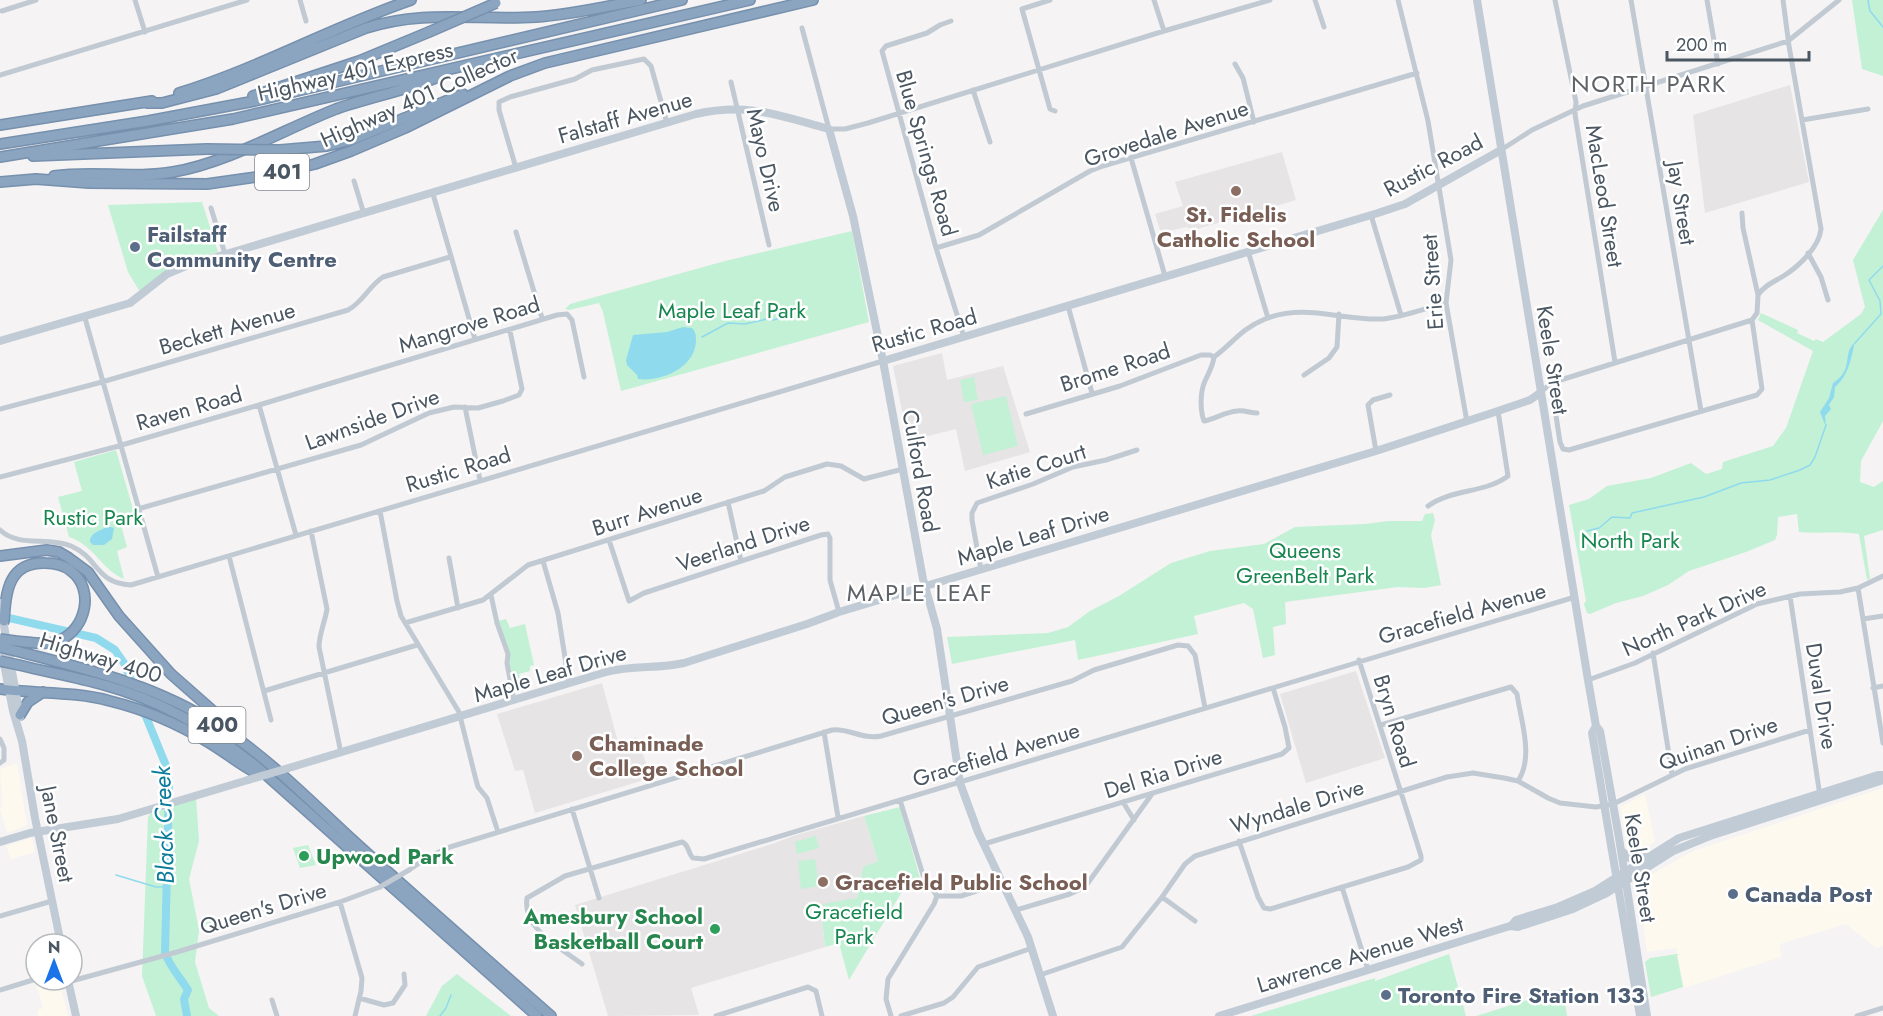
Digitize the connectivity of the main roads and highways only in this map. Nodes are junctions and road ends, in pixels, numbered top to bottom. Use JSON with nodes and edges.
{"nodes":[{"id":1,"x":411,"y":0,"type":"edge"},
{"id":2,"x":641,"y":0,"type":"edge"},
{"id":3,"x":682,"y":0,"type":"edge"},
{"id":4,"x":750,"y":0,"type":"edge"},
{"id":5,"x":813,"y":0,"type":"edge"},
{"id":6,"x":500,"y":2,"type":"edge"},
{"id":7,"x":464,"y":66,"type":"junction"},
{"id":8,"x":510,"y":76,"type":"junction"},
{"id":9,"x":147,"y":103,"type":"junction"},
{"id":10,"x":220,"y":108,"type":"junction"},
{"id":11,"x":0,"y":125,"type":"edge"},
{"id":12,"x":0,"y":144,"type":"edge"},
{"id":13,"x":5,"y":157,"type":"edge"},
{"id":14,"x":36,"y":179,"type":"junction"},
{"id":15,"x":0,"y":182,"type":"edge"},
{"id":16,"x":1,"y":555,"type":"edge"},
{"id":17,"x":2,"y":605,"type":"edge"},
{"id":18,"x":4,"y":621,"type":"road end"},
{"id":19,"x":0,"y":640,"type":"edge"},
{"id":20,"x":0,"y":647,"type":"edge"},
{"id":21,"x":0,"y":661,"type":"edge"},
{"id":22,"x":9,"y":690,"type":"edge"},
{"id":23,"x":43,"y":692,"type":"junction"},
{"id":24,"x":20,"y":715,"type":"road end"},
{"id":25,"x":273,"y":767,"type":"junction"},
{"id":26,"x":274,"y":782,"type":"junction"},
{"id":27,"x":537,"y":1016,"type":"edge"},
{"id":28,"x":551,"y":1016,"type":"edge"}],
"edges":[{"from":1,"to":9,"type":"highway"},
{"from":2,"to":9,"type":"highway"},
{"from":3,"to":10,"type":"highway","name":"Highway 401 Express"},
{"from":4,"to":7,"type":"highway","name":"Highway 401 Express"},
{"from":5,"to":8,"type":"highway","name":"Highway 401 Collector","number":"401"},
{"from":6,"to":10,"type":"highway","bridge":true},
{"from":7,"to":13,"type":"highway","name":"Highway 401 Express"},
{"from":7,"to":14,"type":"highway"},
{"from":8,"to":13,"type":"highway","bridge":true},
{"from":8,"to":14,"type":"highway","name":"Highway 401 Collector","number":"401"},
{"from":9,"to":11,"type":"highway"},
{"from":10,"to":12,"type":"highway","name":"Highway 401 Express"},
{"from":14,"to":15,"type":"highway","name":"Highway 401 Collector","number":"401"},
{"from":16,"to":25,"type":"highway"},
{"from":17,"to":18,"type":"highway"},
{"from":17,"to":19,"type":"highway","bridge":true},
{"from":20,"to":25,"type":"highway","name":"Highway 400","number":"400","bridge":true},
{"from":21,"to":26,"type":"highway","name":"Highway 400","number":"400","bridge":true},
{"from":22,"to":23,"type":"highway"},
{"from":23,"to":24,"type":"highway"},
{"from":23,"to":26,"type":"highway"},
{"from":25,"to":28,"type":"highway"},
{"from":26,"to":27,"type":"highway"}]}
